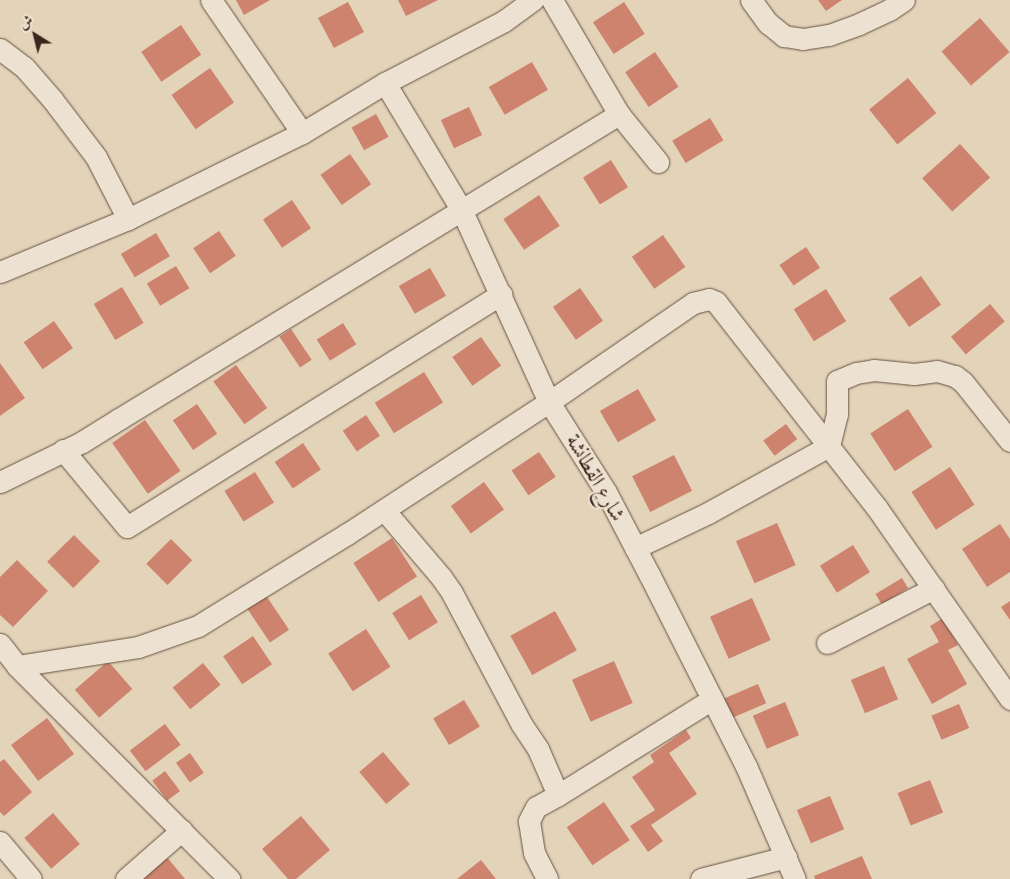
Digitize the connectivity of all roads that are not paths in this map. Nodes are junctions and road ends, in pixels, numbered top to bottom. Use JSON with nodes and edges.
{"nodes":[{"id":1,"x":211,"y":0,"type":"edge"},
{"id":2,"x":533,"y":0,"type":"edge"},
{"id":3,"x":552,"y":0,"type":"edge"},
{"id":4,"x":750,"y":0,"type":"edge"},
{"id":5,"x":904,"y":0,"type":"edge"},
{"id":6,"x":0,"y":49,"type":"edge"},
{"id":7,"x":386,"y":83,"type":"junction"},
{"id":8,"x":619,"y":114,"type":"junction"},
{"id":9,"x":302,"y":133,"type":"junction"},
{"id":10,"x":658,"y":162,"type":"dead end"},
{"id":11,"x":461,"y":209,"type":"junction"},
{"id":12,"x":128,"y":219,"type":"junction"},
{"id":13,"x":0,"y":272,"type":"edge"},
{"id":14,"x":501,"y":294,"type":"junction"},
{"id":15,"x":550,"y":402,"type":"junction"},
{"id":16,"x":1010,"y":441,"type":"edge"},
{"id":17,"x":829,"y":446,"type":"junction"},
{"id":18,"x":62,"y":450,"type":"junction"},
{"id":19,"x":0,"y":482,"type":"edge"},
{"id":20,"x":384,"y":510,"type":"junction"},
{"id":21,"x":634,"y":548,"type":"junction"},
{"id":22,"x":934,"y":588,"type":"junction"},
{"id":23,"x":827,"y":643,"type":"dead end"},
{"id":24,"x":0,"y":644,"type":"edge"},
{"id":25,"x":17,"y":666,"type":"junction"},
{"id":26,"x":712,"y":699,"type":"junction"},
{"id":27,"x":1010,"y":699,"type":"edge"},
{"id":28,"x":558,"y":795,"type":"junction"},
{"id":29,"x":182,"y":830,"type":"junction"},
{"id":30,"x":0,"y":842,"type":"edge"},
{"id":31,"x":786,"y":858,"type":"junction"},
{"id":32,"x":30,"y":879,"type":"edge"},
{"id":33,"x":126,"y":879,"type":"edge"},
{"id":34,"x":229,"y":879,"type":"edge"},
{"id":35,"x":547,"y":879,"type":"edge"},
{"id":36,"x":701,"y":879,"type":"edge"},
{"id":37,"x":795,"y":879,"type":"edge"}],
"edges":[{"from":1,"to":9,"type":"street"},
{"from":2,"to":7,"type":"street"},
{"from":3,"to":8,"type":"street"},
{"from":4,"to":5,"type":"street"},
{"from":6,"to":12,"type":"street"},
{"from":7,"to":9,"type":"street"},
{"from":7,"to":11,"type":"street","name":"شارع القطانشة"},
{"from":8,"to":10,"type":"street"},
{"from":8,"to":11,"type":"street"},
{"from":9,"to":12,"type":"street"},
{"from":11,"to":14,"type":"street","name":"شارع القطانشة"},
{"from":11,"to":18,"type":"street"},
{"from":12,"to":13,"type":"street"},
{"from":14,"to":15,"type":"street","name":"شارع القطانشة"},
{"from":14,"to":18,"type":"street"},
{"from":15,"to":17,"type":"street"},
{"from":15,"to":20,"type":"street"},
{"from":15,"to":21,"type":"street","name":"شارع القطانشة"},
{"from":16,"to":17,"type":"street"},
{"from":17,"to":21,"type":"street"},
{"from":17,"to":22,"type":"street"},
{"from":18,"to":19,"type":"street"},
{"from":20,"to":25,"type":"street"},
{"from":20,"to":28,"type":"street"},
{"from":21,"to":26,"type":"street","name":"شارع القطانشة"},
{"from":22,"to":23,"type":"street"},
{"from":22,"to":27,"type":"street"},
{"from":24,"to":25,"type":"street"},
{"from":25,"to":29,"type":"street"},
{"from":26,"to":28,"type":"street"},
{"from":26,"to":31,"type":"street","name":"شارع القطانشة"},
{"from":28,"to":35,"type":"street"},
{"from":29,"to":33,"type":"street"},
{"from":29,"to":34,"type":"street"},
{"from":30,"to":32,"type":"street"},
{"from":31,"to":36,"type":"street"},
{"from":31,"to":37,"type":"street","name":"شارع القطانشة"}]}
